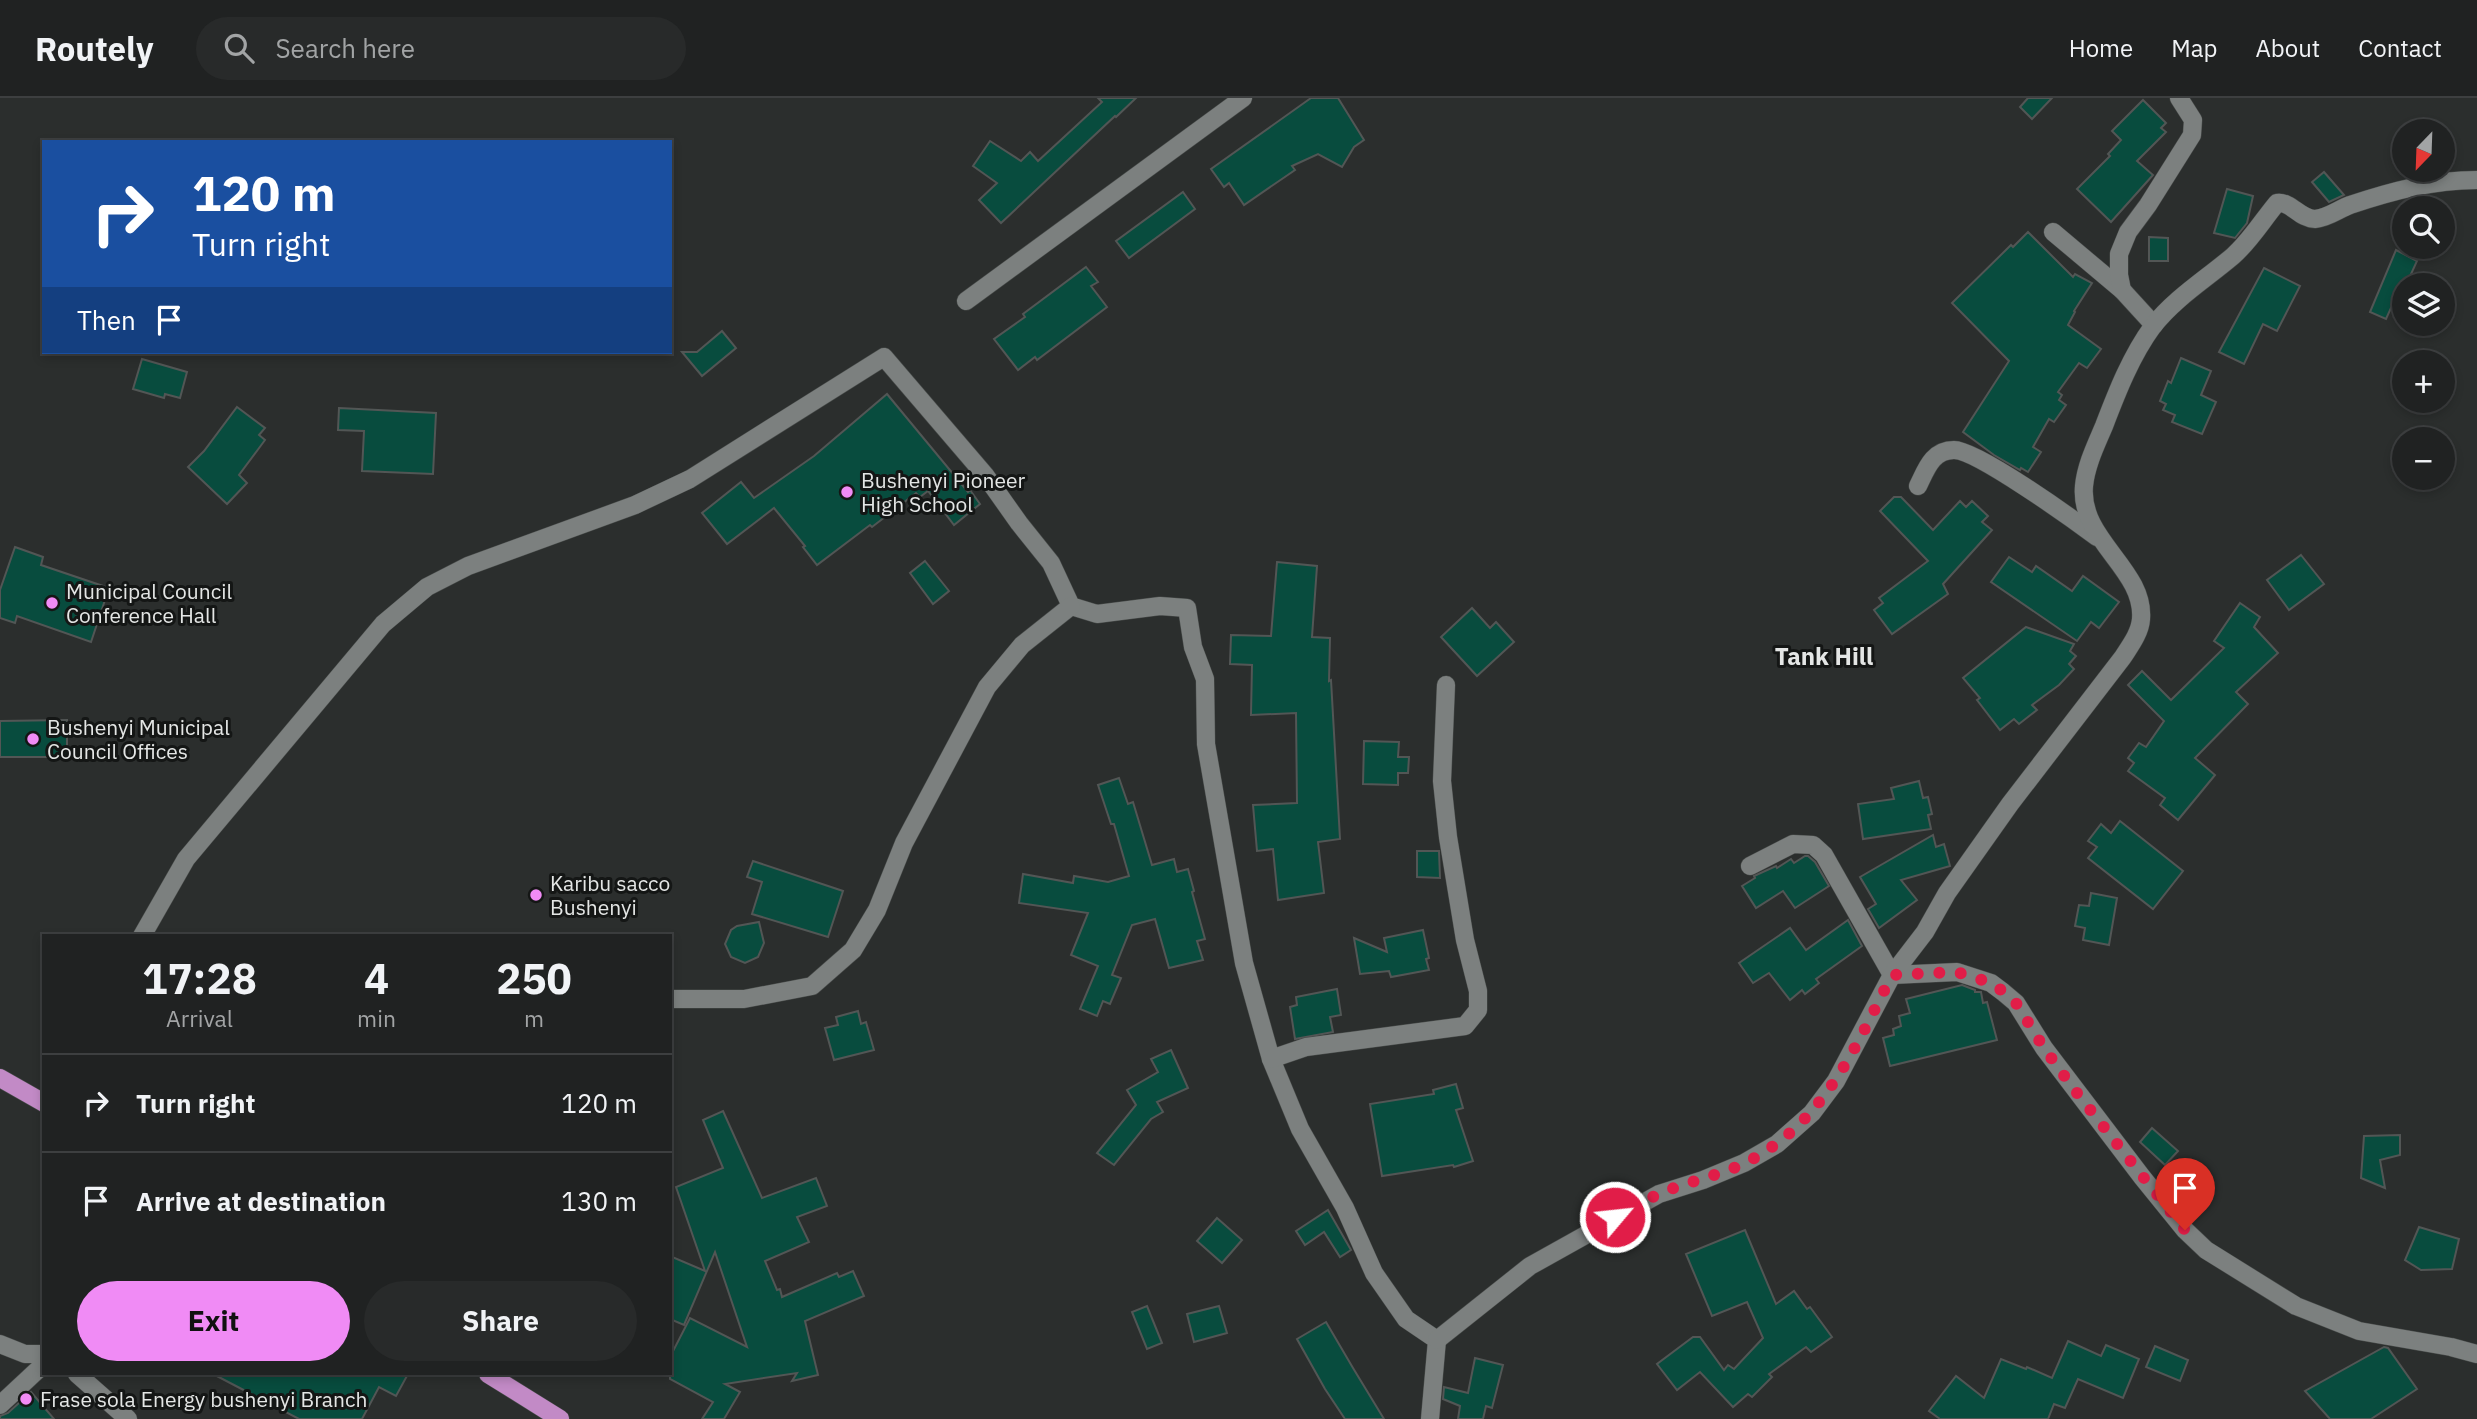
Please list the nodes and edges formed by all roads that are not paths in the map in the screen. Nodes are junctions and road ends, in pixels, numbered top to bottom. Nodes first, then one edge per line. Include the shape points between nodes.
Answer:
1 (1243, 98) edge
2 (2179, 98) edge
3 (2477, 180) edge
4 (2053, 232) dead end
5 (2122, 290) junction
6 (966, 301) dead end
7 (2154, 326) junction
8 (1918, 486) dead end
9 (2100, 539) junction
10 (1071, 606) junction
11 (1446, 685) dead end
12 (1750, 866) dead end
13 (143, 934) edge
14 (1892, 975) junction
15 (672, 999) edge
16 (1271, 1059) junction
17 (0, 1078) edge
18 (42, 1102) edge
19 (1437, 1340) junction
20 (0, 1344) edge
21 (42, 1354) edge
22 (2477, 1354) edge
23 (42, 1366) edge
24 (78, 1375) edge
25 (490, 1375) edge
26 (0, 1405) edge
27 (128, 1419) edge
28 (560, 1419) edge
29 (1430, 1419) edge

1 - 6 street
2 - 5 street via 2193,120 2192,135 2122,243 2118,265
3 - 7 street via 2404,189 2316,219 2279,202 2234,256 2194,286
4 - 5 street
5 - 7 street
7 - 9 street via 2114,401 2087,470 2085,506
8 - 9 street via 1930,460 1955,450 2034,493
9 - 14 street via 2123,568 2140,601 2137,634 1969,859 1925,932
10 - 13 street via 1051,563 985,475 884,358 690,479 635,505 468,566 427,587 383,624 186,859
10 - 15 street via 1022,645 987,687 853,950 812,986 744,999
10 - 16 street via 1097,614 1160,606 1187,608 1193,647 1205,679 1206,744 1237,927
11 - 16 street via 1442,781 1478,1010 1465,1026 1306,1047
12 - 14 street via 1793,844 1813,845 1824,855
14 - 19 street via 1836,1081 1812,1113 1777,1144 1744,1163 1659,1194 1601,1225 1530,1266
14 - 22 street via 1957,972 2004,992 2142,1178 2206,1250 2295,1306 2359,1331
16 - 19 street via 1300,1129 1345,1208 1374,1273 1406,1319
17 - 18 main road
19 - 29 street
20 - 21 street via 25,1354
23 - 26 street
24 - 27 street
25 - 28 main road

